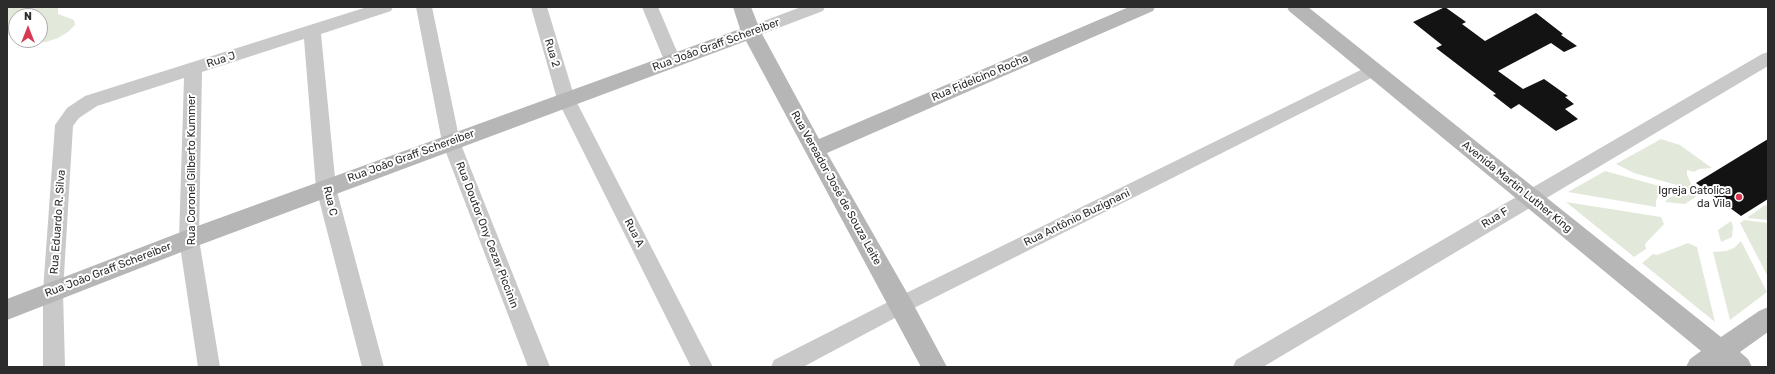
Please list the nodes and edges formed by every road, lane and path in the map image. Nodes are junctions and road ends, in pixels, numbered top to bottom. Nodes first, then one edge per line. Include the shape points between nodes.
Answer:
1 (385, 7) edge
2 (424, 7) edge
3 (539, 7) edge
4 (650, 7) edge
5 (742, 7) edge
6 (817, 7) edge
7 (1146, 7) edge
8 (1296, 7) edge
9 (312, 31) junction
10 (752, 32) junction
11 (1768, 58) edge
12 (672, 61) junction
13 (193, 69) junction
14 (1373, 70) junction
15 (566, 99) junction
16 (64, 125) joint
17 (451, 142) junction
18 (814, 150) junction
19 (326, 188) junction
20 (1530, 197) junction
21 (189, 239) junction
22 (53, 291) junction
23 (901, 305) junction
24 (7, 310) edge
25 (1768, 318) edge
26 (1720, 352) junction
27 (54, 367) edge
28 (209, 367) edge
29 (373, 367) edge
30 (539, 367) edge
31 (702, 367) edge
32 (782, 367) edge
33 (934, 367) edge
34 (1244, 367) edge
35 (1699, 367) edge
36 (1739, 367) edge

1 - 9 street, Rua J
2 - 17 street, Rua Doutor Ony Cezar Piccinin
3 - 15 street, Rua 2
4 - 12 street
5 - 10 street, Rua Vereador José de Souza Leite
6 - 10 street, Rua João Graff Schereiber
7 - 18 street, Rua Fidelcino Rocha
8 - 14 street, Avenida Martin Luther King
9 - 13 street, Rua J
9 - 19 street, Rua C
10 - 12 street, Rua João Graff Schereiber
10 - 18 street, Rua Vereador José de Souza Leite
11 - 20 street, Rua F
12 - 15 street, Rua João Graff Schereiber
13 - 16 street, Rua J via 91,101 73,113
13 - 21 street, Rua Coronel Gilberto Kummer
14 - 20 street, Avenida Martin Luther King
14 - 23 street, Rua Antônio Buzignani
15 - 17 street, Rua João Graff Schereiber
15 - 31 street, Rua A
16 - 22 street, Rua Eduardo R. Silva
17 - 19 street, Rua João Graff Schereiber
17 - 30 street, Rua Doutor Ony Cezar Piccinin
18 - 23 street, Rua Vereador José de Souza Leite
19 - 21 street, Rua João Graff Schereiber
19 - 29 street, Rua C
20 - 26 street, Avenida Martin Luther King
20 - 34 street, Rua F
21 - 22 street, Rua João Graff Schereiber
21 - 28 street, Rua Coronel Gilberto Kummer
22 - 24 street, Rua João Graff Schereiber
22 - 27 street, Rua Eduardo R. Silva
23 - 32 street, Rua Antônio Buzignani
23 - 33 street, Rua Vereador José de Souza Leite
25 - 26 street
26 - 35 street
26 - 36 street, Avenida Martin Luther King

